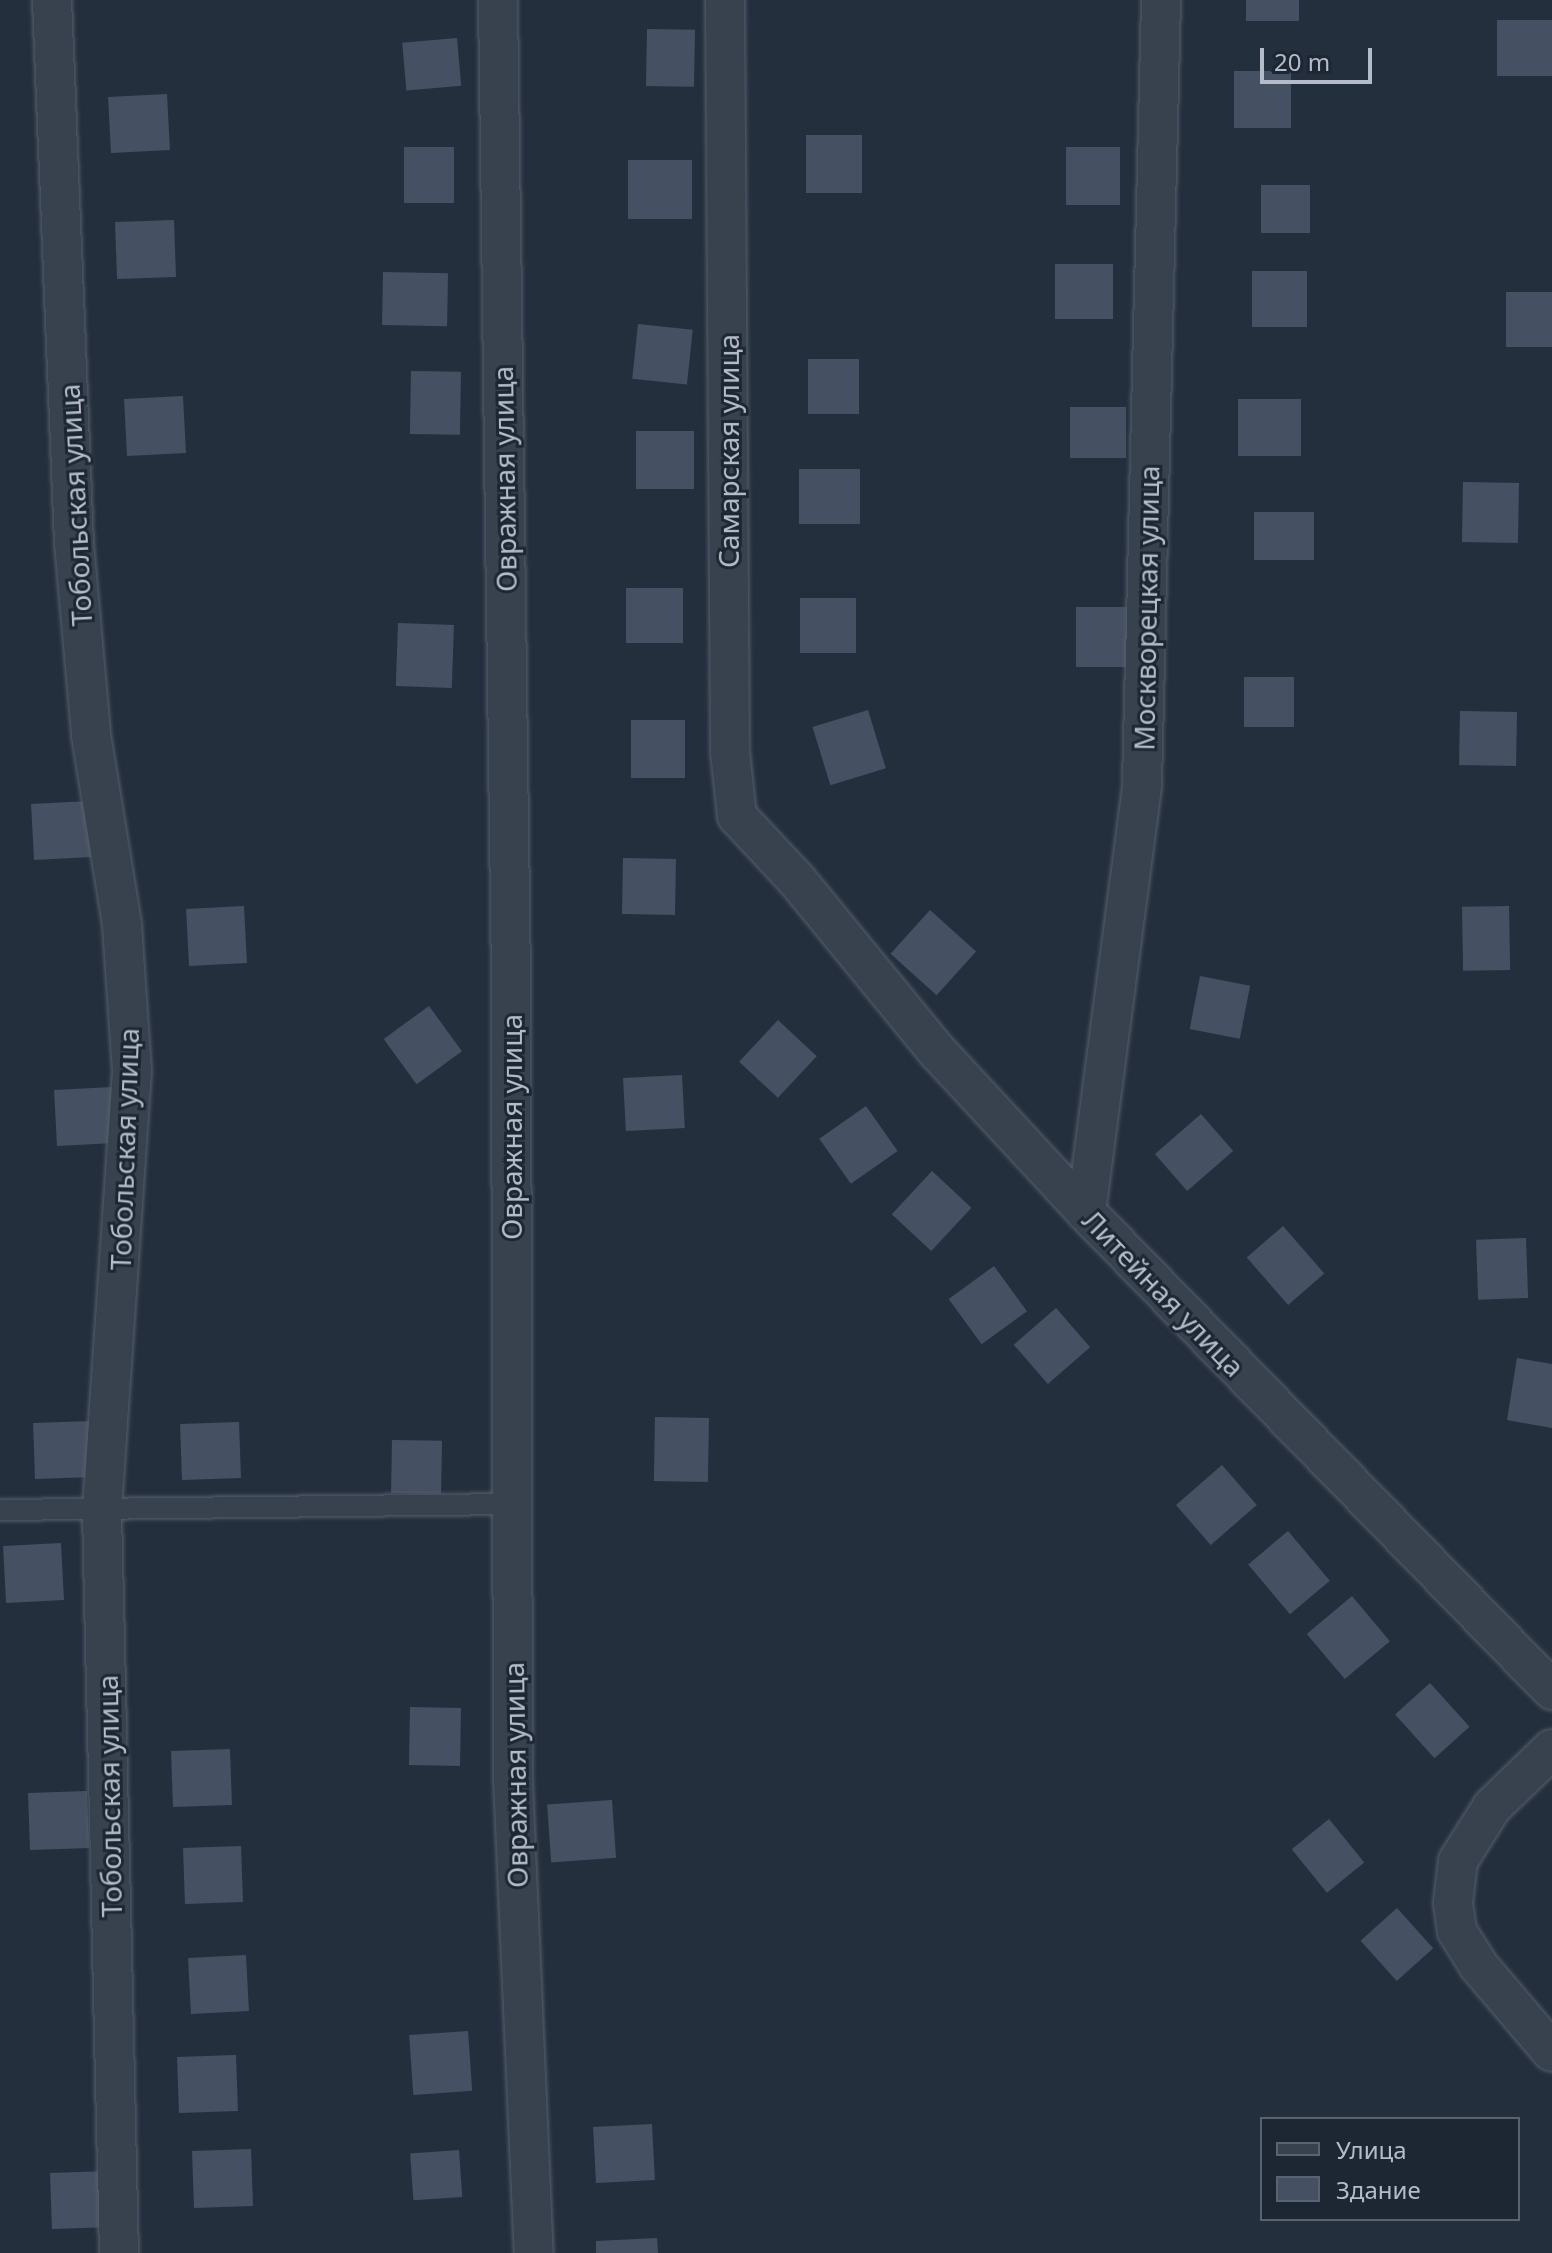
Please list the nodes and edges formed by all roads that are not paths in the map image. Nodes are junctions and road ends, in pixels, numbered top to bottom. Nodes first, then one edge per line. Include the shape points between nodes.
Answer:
1 (52, 0) edge
2 (498, 0) edge
3 (725, 0) edge
4 (1161, 0) edge
5 (796, 879) joint
6 (1086, 1212) junction
7 (511, 1504) junction
8 (0, 1510) edge
9 (102, 1512) junction
10 (1552, 1690) edge
11 (1552, 1749) edge
12 (1552, 2052) edge
13 (119, 2253) edge
14 (534, 2253) edge

1 - 9 street, Тобольская улица via 74,543 91,735 122,925 132,1070
2 - 7 street, Овражная улица via 511,978
3 - 5 street, Самарская улица via 730,752 737,816
4 - 6 street, Москворецкая улица via 1142,784
5 - 6 street, Литейная улица via 936,1050
6 - 10 street, Литейная улица
7 - 9 lane
7 - 14 street, Овражная улица via 513,1779
8 - 9 lane
9 - 13 street, Тобольская улица
11 - 12 street via 1492,1807 1458,1861 1453,1903 1457,1931 1478,1965

